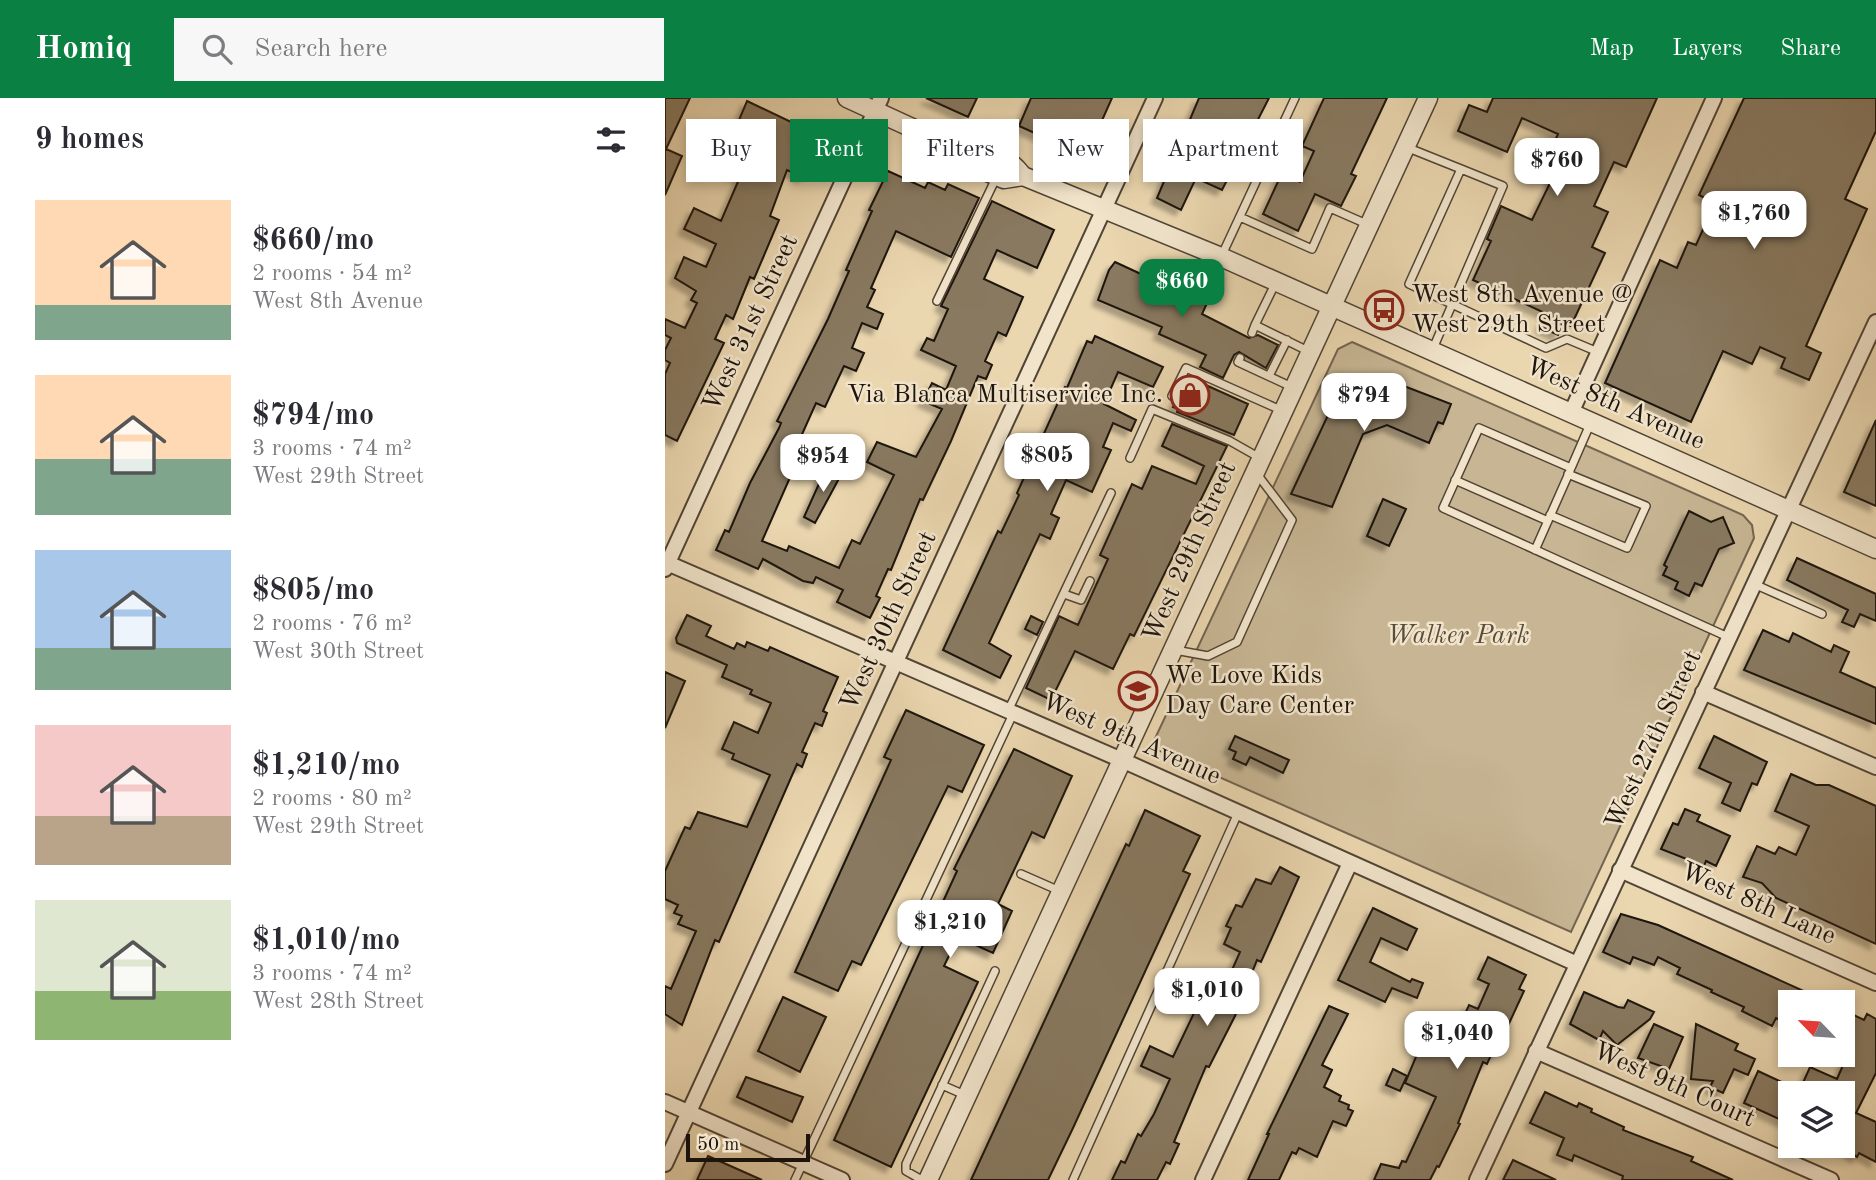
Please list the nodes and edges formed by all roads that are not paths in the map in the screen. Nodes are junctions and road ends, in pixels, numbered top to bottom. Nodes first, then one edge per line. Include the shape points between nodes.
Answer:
1 (847, 98) edge
2 (1155, 98) edge
3 (1295, 98) edge
4 (1428, 98) edge
5 (1714, 98) edge
6 (878, 104) edge
7 (904, 119) edge
8 (1405, 147) junction
9 (1461, 169) junction
10 (1019, 171) edge
11 (1023, 176) junction
12 (1019, 177) edge
13 (994, 182) edge
14 (1103, 208) junction
15 (1240, 217) junction
16 (1369, 225) junction
17 (1221, 257) junction
18 (1276, 282) junction
19 (937, 301) dead end
20 (1452, 305) junction
21 (1331, 307) junction
22 (1876, 322) edge
23 (1287, 340) junction
24 (1431, 351) junction
25 (1311, 352) junction
26 (1598, 352) junction
27 (1240, 358) dead end
28 (1269, 376) junction
29 (1294, 388) junction
30 (1172, 396) dead end
31 (1284, 411) junction
32 (1571, 413) junction
33 (1591, 422) junction
34 (1131, 458) dead end
35 (1258, 465) junction
36 (1570, 471) junction
37 (1455, 480) junction
38 (1111, 493) dead end
39 (1788, 509) junction
40 (1549, 518) junction
41 (1876, 549) edge
42 (1535, 550) junction
43 (666, 565) edge
44 (1090, 581) dead end
45 (1753, 584) junction
46 (1064, 594) junction
47 (1822, 614) dead end
48 (1728, 637) junction
49 (1175, 650) junction
50 (896, 665) junction
51 (1703, 692) junction
52 (1011, 713) junction
53 (1124, 761) junction
54 (1876, 767) edge
55 (1238, 813) junction
56 (1350, 863) junction
57 (1620, 870) junction
58 (1021, 874) dead end
59 (1063, 892) junction
60 (1577, 964) junction
61 (995, 971) dead end
62 (1876, 983) edge
63 (1536, 1051) junction
64 (942, 1085) junction
65 (967, 1096) junction
66 (665, 1102) edge
67 (689, 1113) junction
68 (804, 1163) junction
69 (665, 1164) edge
70 (795, 1180) edge
71 (842, 1180) edge
72 (922, 1180) edge
73 (928, 1180) edge
74 (1073, 1180) edge
75 (1203, 1180) edge
76 (1477, 1180) edge
77 (1831, 1180) edge

1 - 6 street, West 8th Avenue
2 - 14 street, West 30th Street
3 - 15 lane
4 - 8 street, West 29th Street
5 - 26 street
6 - 7 street, West 8th Avenue
6 - 43 street, West 31st Street
8 - 9 lane
8 - 16 street, West 29th Street
9 - 20 lane via 1409,284
9 - 20 lane via 1503,186
10 - 11 street, West 8th Avenue
11 - 12 street, West 8th Avenue
11 - 14 street, West 8th Avenue
13 - 19 lane
14 - 17 street, West 8th Avenue
14 - 50 street, West 30th Street
15 - 16 lane via 1312,249 1330,208
15 - 17 lane
16 - 21 street, West 29th Street
17 - 18 street, West 8th Avenue
18 - 21 street, West 8th Avenue
18 - 23 lane via 1254,329
20 - 24 lane
20 - 26 lane via 1545,348 1567,338
21 - 24 street, West 8th Avenue
21 - 25 street, West 29th Street
22 - 39 street, West 27th Street
23 - 25 lane
23 - 28 lane
24 - 32 street, West 8th Avenue
25 - 29 street, West 29th Street
26 - 32 street
27 - 28 lane via 1238,362
28 - 29 lane
29 - 31 street, West 29th Street
30 - 31 lane via 1186,368
31 - 35 street, West 29th Street
32 - 33 street, West 8th Avenue
33 - 36 lane
33 - 39 street, West 8th Avenue
34 - 35 lane via 1152,409 1230,441
35 - 49 street, West 29th Street
35 - 49 lane via 1292,520 1237,642 1208,656
36 - 37 lane via 1479,428
36 - 40 lane
36 - 40 lane via 1646,506 1627,548
37 - 40 lane
37 - 42 lane via 1443,508
38 - 46 lane
39 - 41 street, West 8th Avenue
39 - 45 street, West 27th Street
40 - 42 lane
42 - 48 lane
43 - 50 street, West 9th Avenue
44 - 46 lane via 1081,600
45 - 47 lane
45 - 48 street, West 27th Street
46 - 52 lane
48 - 51 street, West 27th Street
49 - 53 street, West 29th Street
50 - 52 street, West 9th Avenue
50 - 67 street, West 30th Street
51 - 54 street
51 - 57 street, West 27th Street
52 - 53 street, West 9th Avenue
52 - 68 lane
53 - 55 street, West 9th Avenue
53 - 59 street, West 29th Street
55 - 56 street, West 9th Avenue
55 - 74 lane
56 - 60 street, West 9th Avenue
56 - 75 street
57 - 60 street, West 27th Street
57 - 62 street, West 8th Lane
58 - 59 lane
59 - 65 street, West 29th Street
60 - 63 street, West 27th Street
61 - 64 lane
63 - 76 street, West 27th Street
63 - 77 street, West 9th Court
64 - 65 lane
64 - 72 lane via 906,1164 906,1171
65 - 73 street, West 29th Street
66 - 67 street
67 - 68 street
67 - 69 street, West 30th Street
68 - 70 lane
68 - 71 street

